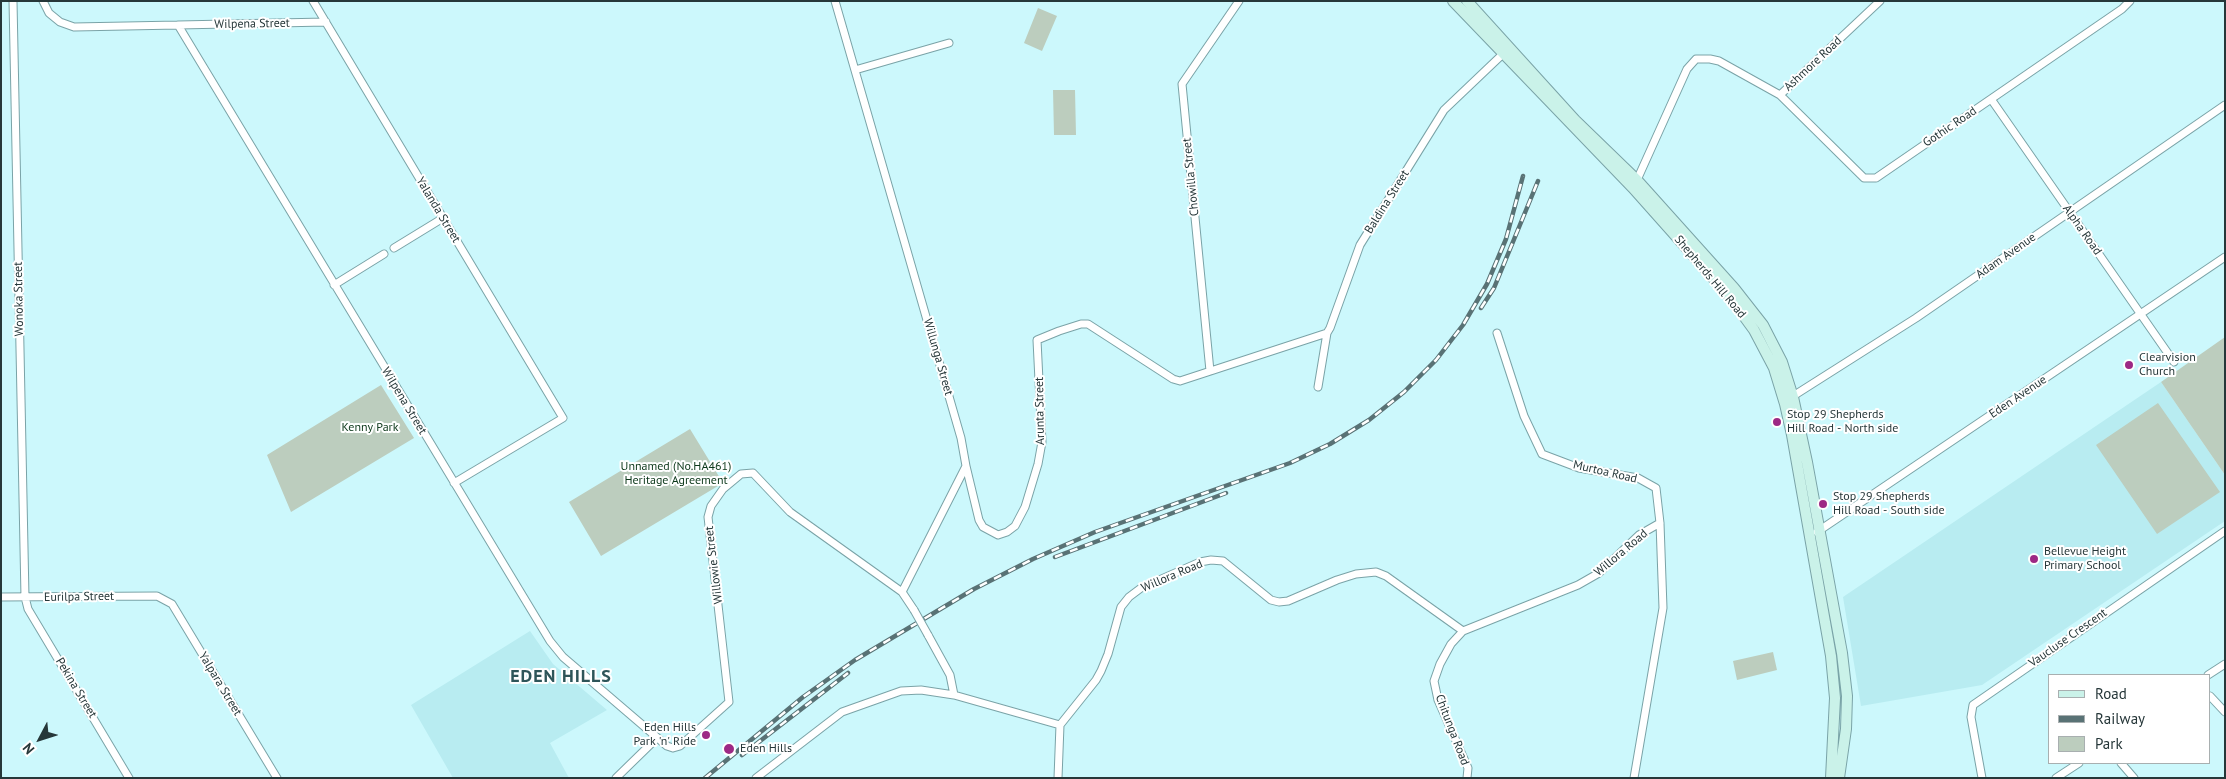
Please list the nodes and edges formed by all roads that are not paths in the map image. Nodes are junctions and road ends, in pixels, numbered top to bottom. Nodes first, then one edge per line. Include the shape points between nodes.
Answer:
1 (13, 1) edge
2 (43, 1) edge
3 (313, 1) edge
4 (835, 1) edge
5 (1239, 1) edge
6 (1452, 1) edge
7 (1467, 1) edge
8 (1880, 1) edge
9 (2130, 1) edge
10 (326, 22) junction
11 (178, 25) junction
12 (949, 43) dead end
13 (1506, 50) junction
14 (855, 70) junction
15 (1780, 94) junction
16 (1991, 99) junction
17 (2225, 105) edge
18 (1637, 180) junction
19 (2070, 212) junction
20 (443, 218) junction
21 (394, 248) dead end
22 (384, 254) dead end
23 (2225, 257) edge
24 (334, 286) junction
25 (2140, 314) junction
26 (1496, 332) dead end
27 (1327, 333) junction
28 (2174, 362) dead end
29 (1210, 371) junction
30 (1318, 387) dead end
31 (1788, 398) junction
32 (966, 466) junction
33 (454, 483) junction
34 (1660, 523) junction
35 (2225, 531) edge
36 (1814, 532) junction
37 (902, 592) junction
38 (157, 596) joint
39 (1, 597) edge
40 (25, 597) junction
41 (1463, 631) junction
42 (2225, 664) edge
43 (2210, 674) edge
44 (954, 696) junction
45 (2211, 697) edge
46 (2225, 712) edge
47 (1060, 725) junction
48 (657, 738) junction
49 (667, 746) joint
50 (2077, 764) edge
51 (2122, 764) edge
52 (129, 778) edge
53 (277, 778) edge
54 (616, 778) edge
55 (756, 778) edge
56 (1058, 778) edge
57 (1467, 778) edge
58 (1634, 778) edge
59 (1831, 778) edge
60 (1839, 778) edge
61 (1982, 778) edge
62 (2056, 778) edge
63 (2134, 778) edge

1 - 40 street, Wonoka Street
2 - 11 street, Wilpena Street via 60,22 74,27
3 - 10 street, Yalanda Street
4 - 14 street, Willunga Street
5 - 29 street, Chowilla Street via 1182,84
6 - 13 main road, Shepherds Hill Road
7 - 13 main road, Shepherds Hill Road
8 - 15 street, Ashmore Road
9 - 16 street, Gothic Road
10 - 11 street, Wilpena Street
10 - 20 street, Yalanda Street
11 - 24 street, Wilpena Street
12 - 14 street
13 - 18 main road, Shepherds Hill Road
13 - 27 street, Baldina Street via 1444,110 1360,245
13 - 31 main road, Shepherds Hill Road via 1730,297 1754,330
14 - 32 street, Willunga Street via 961,438
15 - 16 street, Gothic Road via 1864,178 1876,178
15 - 18 street, Ashmore Road via 1718,61 1696,59 1687,69
16 - 19 street, Alpha Road
17 - 19 street, Adam Avenue
18 - 31 main road, Shepherds Hill Road via 1762,324 1782,362
19 - 25 street, Alpha Road
19 - 31 street, Adam Avenue via 1916,318
20 - 21 street
20 - 33 street, Yalanda Street via 563,418
22 - 24 street
23 - 25 street, Eden Avenue
24 - 33 street, Wilpena Street
25 - 28 street, Alpha Road
25 - 36 street, Eden Avenue
26 - 34 street, Murtoa Road via 1524,416 1542,454 1579,468 1638,478 1656,488
27 - 29 street
27 - 30 street, Baldina Street
29 - 32 street, Arunta Street via 1180,381 1088,324 1059,331 1037,340 1042,442 1025,507 1015,526 1007,532 998,535 983,528
31 - 36 main road, Shepherds Hill Road via 1808,462
32 - 37 street
33 - 48 street, Wilpena Street via 558,652
34 - 41 street, Willora Road via 1639,535 1599,574
34 - 58 street, Murtoa Road via 1662,608
35 - 61 street, Vaucluse Crescent via 1974,705 1971,717
36 - 59 main road, Shepherds Hill Road via 1835,698
36 - 60 main road, Shepherds Hill Road via 1842,653 1848,696
37 - 44 street, bridge via 950,675
37 - 49 street, Willowie Street via 790,512 753,473 741,474 723,488 708,517 729,702 680,746
38 - 40 street, Eurilpa Street
38 - 53 street, Yalpara Street via 172,604
39 - 40 street, Eurilpa Street
40 - 52 street, Pekina Street via 28,609
41 - 47 street, Willora Road via 1376,572 1336,580 1279,602 1271,600 1223,561 1200,562 1140,588 1128,597 1121,607 1101,671
41 - 57 street, Chitunga Road via 1451,644 1434,680 1438,700 1468,768
42 - 43 street
44 - 47 street
44 - 55 street via 910,690 842,712
45 - 46 street
47 - 56 street
48 - 49 street, Wilpena Street
48 - 54 street
50 - 62 street
51 - 63 street

